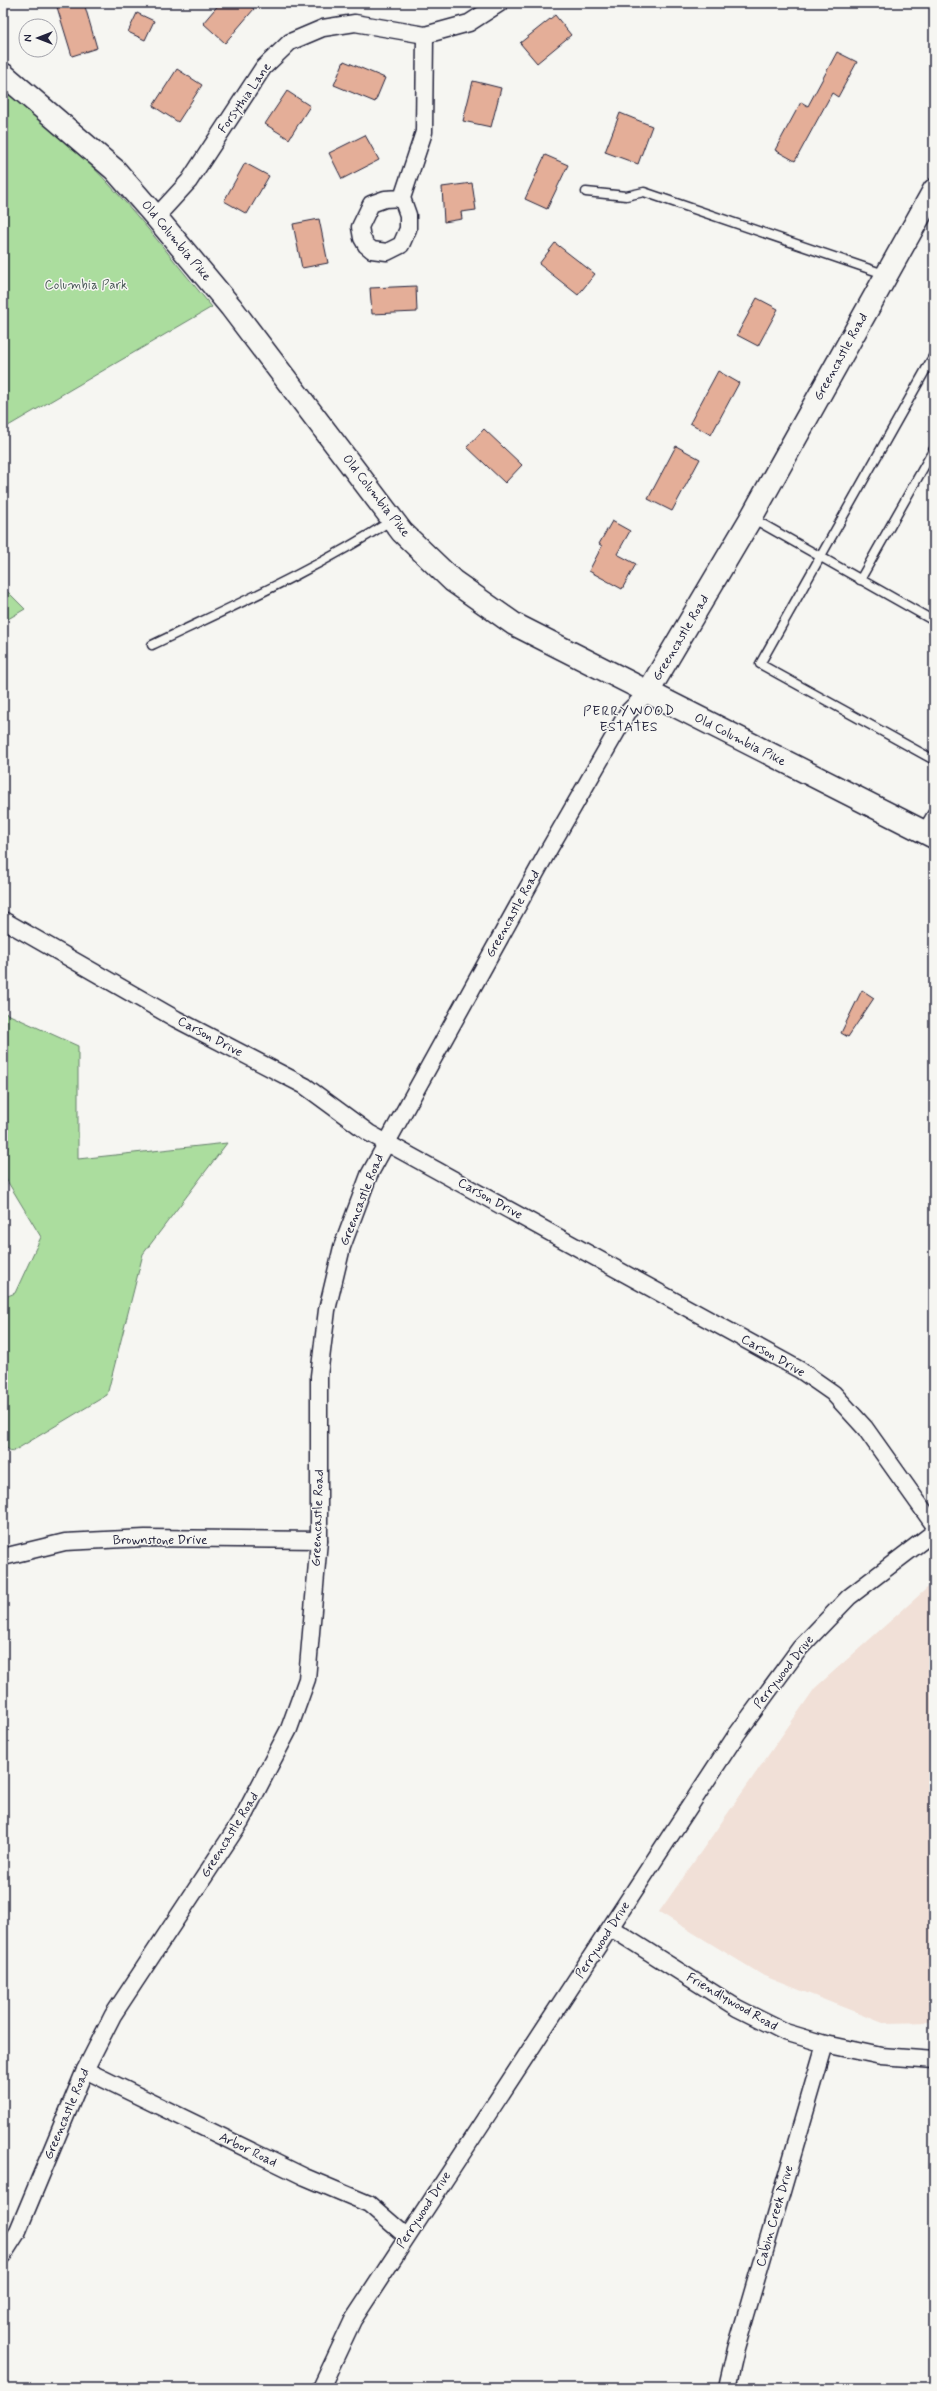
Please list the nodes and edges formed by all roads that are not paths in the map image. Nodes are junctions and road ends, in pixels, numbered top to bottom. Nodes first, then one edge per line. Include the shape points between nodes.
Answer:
1 (500, 3) edge
2 (425, 35) junction
3 (3, 74) edge
4 (934, 190) edge
5 (586, 192) dead end
6 (402, 198) dead end
7 (156, 217) junction
8 (888, 275) junction
9 (934, 355) edge
10 (934, 449) edge
11 (751, 518) junction
12 (393, 519) junction
13 (821, 558) junction
14 (860, 580) junction
15 (934, 621) edge
16 (152, 645) dead end
17 (648, 692) junction
18 (934, 760) edge
19 (934, 810) edge
20 (928, 834) edge
21 (3, 920) edge
22 (386, 1142) junction
23 (934, 1525) edge
24 (934, 1532) edge
25 (319, 1540) junction
26 (3, 1557) edge
27 (611, 1928) junction
28 (825, 2044) junction
29 (934, 2060) edge
30 (85, 2070) junction
31 (406, 2236) junction
32 (3, 2255) edge
33 (321, 2388) edge
34 (727, 2388) edge

1 - 2 street, Forsythia Lane via 469,23
2 - 6 street via 424,132
2 - 7 street, Forsythia Lane via 355,23 323,28 290,42 264,68 189,180
3 - 7 main road, Old Columbia Pike via 115,170
4 - 8 main road, Greencastle Road
5 - 8 lane via 626,196 644,192
7 - 12 main road, Old Columbia Pike via 231,307
8 - 11 main road, Greencastle Road
9 - 13 lane
10 - 14 lane
11 - 13 lane
11 - 17 main road, Greencastle Road
12 - 16 lane via 371,534 267,589
12 - 17 main road, Old Columbia Pike via 402,532 452,581 514,624
13 - 14 lane
13 - 18 lane via 760,664
14 - 15 lane
17 - 20 main road, Old Columbia Pike
17 - 22 street, Greencastle Road via 628,712
19 - 20 lane
21 - 22 street, Carson Drive via 176,1019 305,1086 369,1133
22 - 23 street, Carson Drive via 794,1366 826,1388 865,1428
22 - 25 street, Greencastle Road via 369,1175 342,1247 327,1310 319,1376
24 - 27 street, Perrywood Drive via 849,1597 800,1648 737,1734
25 - 26 street, Brownstone Drive via 145,1538 65,1542
25 - 30 street, Greencastle Road via 307,1679 289,1729 241,1821 112,2015
27 - 28 street, Friendlywood Road via 737,2008 785,2032
27 - 31 street, Perrywood Drive
28 - 29 street, Friendlywood Road via 880,2056
28 - 34 street, Cabin Creek Drive via 736,2349
30 - 31 street, Arbor Road via 305,2177 369,2204
30 - 32 street, Greencastle Road via 17,2233
31 - 33 street, Perrywood Drive via 353,2320

